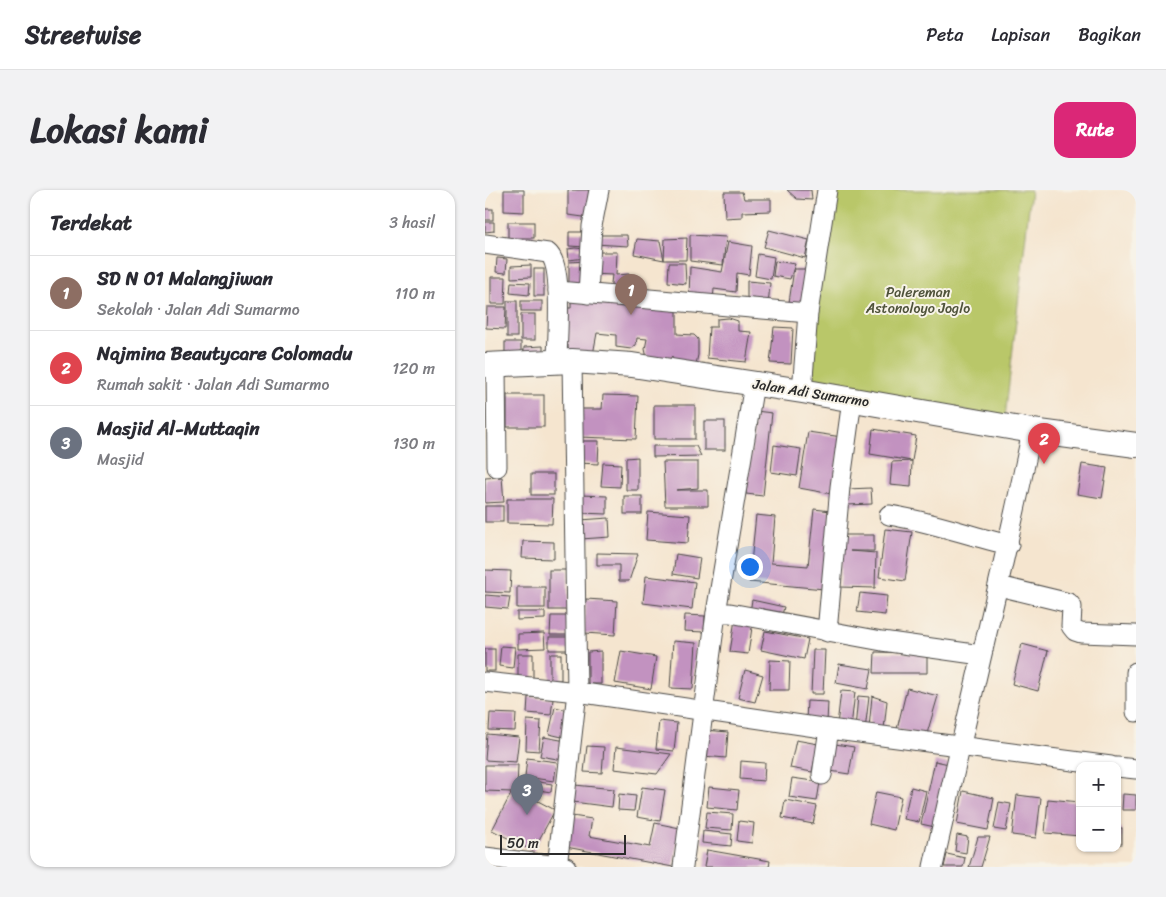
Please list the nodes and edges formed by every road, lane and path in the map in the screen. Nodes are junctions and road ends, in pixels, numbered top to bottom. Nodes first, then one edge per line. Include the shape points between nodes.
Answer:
1 (599, 190) edge
2 (827, 190) edge
3 (485, 244) edge
4 (558, 291) junction
5 (588, 294) junction
6 (808, 313) junction
7 (565, 361) junction
8 (491, 365) edge
9 (754, 384) junction
10 (802, 391) junction
11 (852, 400) junction
12 (1032, 431) junction
13 (1136, 445) edge
14 (497, 467) dead end
15 (889, 515) dead end
16 (1009, 545) junction
17 (999, 586) junction
18 (716, 613) junction
19 (827, 632) junction
20 (1136, 635) edge
21 (981, 655) junction
22 (1136, 672) edge
23 (485, 682) edge
24 (577, 692) junction
25 (703, 710) junction
26 (1136, 712) edge
27 (829, 729) junction
28 (960, 747) junction
29 (1078, 762) edge
30 (1121, 767) edge
31 (1136, 769) edge
32 (821, 775) dead end
33 (485, 858) edge
34 (560, 867) edge
35 (683, 867) edge
36 (933, 867) edge

1 - 5 street via 592,226
2 - 6 street
3 - 4 street via 548,252 555,264
4 - 5 street
4 - 7 street
5 - 6 street
6 - 10 street
7 - 8 main road, Jalan Adi Sumarmo
7 - 9 main road, Jalan Adi Sumarmo via 632,366
7 - 24 street
8 - 14 street
9 - 10 main road, Jalan Adi Sumarmo
9 - 18 street
10 - 11 main road, Jalan Adi Sumarmo
11 - 12 main road, Jalan Adi Sumarmo
11 - 19 street via 840,487
12 - 13 main road, Jalan Adi Sumarmo
12 - 16 street
15 - 16 street
16 - 17 street
17 - 20 street via 1069,603 1072,607 1071,626 1075,631
17 - 21 street
18 - 19 street
18 - 25 street
19 - 21 street
21 - 28 street
22 - 26 street
23 - 24 street
24 - 25 street
24 - 34 street
25 - 27 street
25 - 35 street
27 - 28 street
27 - 32 street
28 - 29 street
28 - 36 street
30 - 31 street
33 - 34 street

